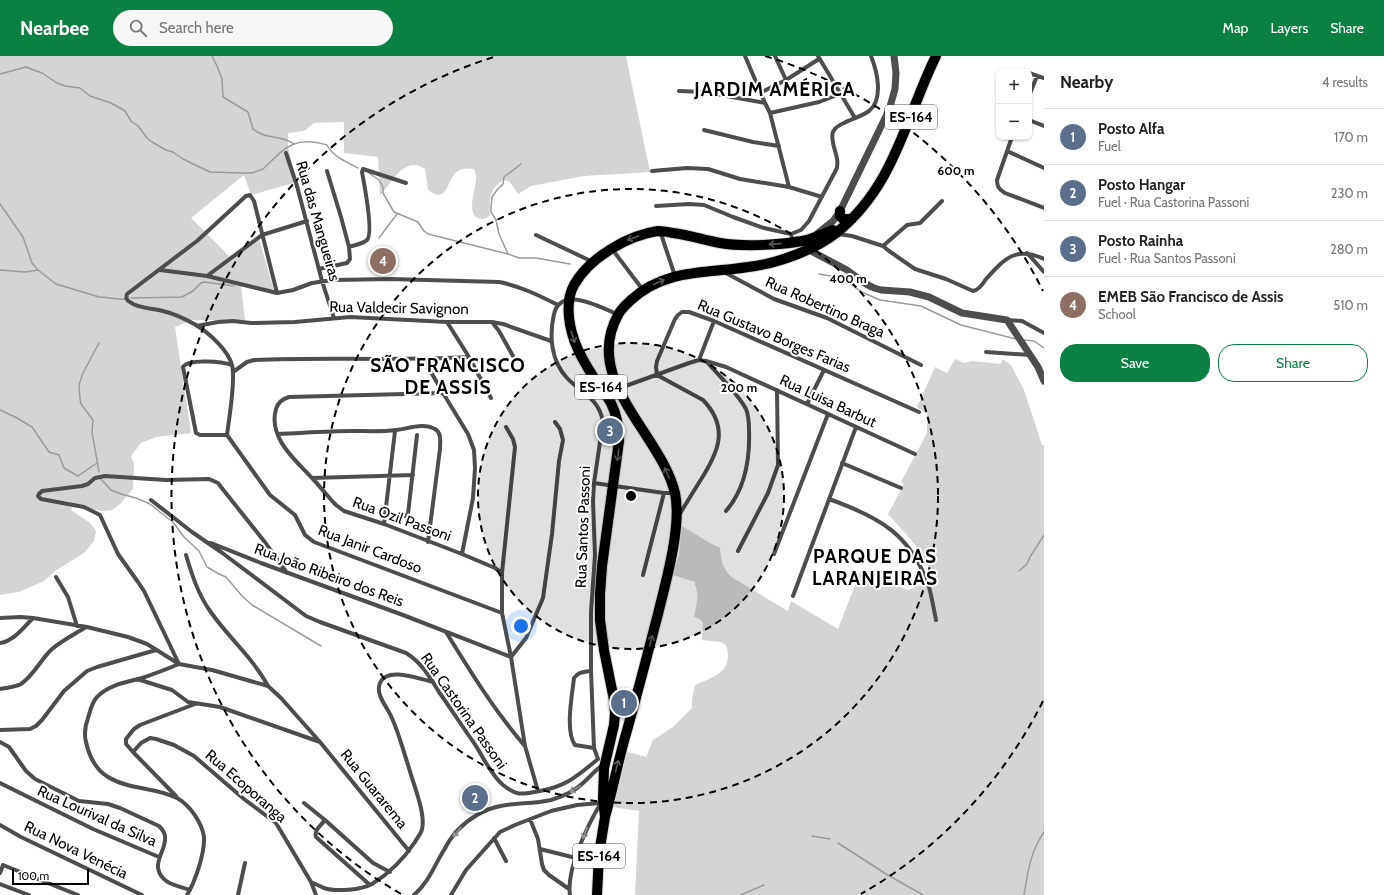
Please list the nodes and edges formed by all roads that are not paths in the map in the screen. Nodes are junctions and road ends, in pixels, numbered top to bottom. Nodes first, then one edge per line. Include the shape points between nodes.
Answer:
1 (745, 56) edge
2 (775, 56) edge
3 (871, 56) edge
4 (894, 56) edge
5 (936, 56) edge
6 (818, 58) edge
7 (1032, 74) edge
8 (1037, 76) junction
9 (1044, 78) edge
10 (786, 80) junction
11 (1032, 88) edge
12 (680, 92) dead end
13 (760, 93) junction
14 (840, 94) junction
15 (764, 103) junction
16 (770, 113) junction
17 (855, 118) junction
18 (1032, 121) edge
19 (1044, 126) edge
20 (704, 130) dead end
21 (1011, 140) edge
22 (779, 146) junction
23 (1007, 151) junction
24 (286, 153) dead end
25 (1044, 168) edge
26 (327, 171) dead end
27 (652, 171) dead end
28 (406, 183) dead end
29 (789, 187) junction
30 (822, 197) junction
31 (942, 201) dead end
32 (656, 206) dead end
33 (1044, 208) edge
34 (840, 211) junction
35 (852, 219) junction
36 (307, 221) junction
37 (833, 221) junction
38 (660, 231) junction
39 (831, 233) junction
40 (536, 234) dead end
41 (262, 236) junction
42 (792, 238) junction
43 (808, 239) junction
44 (883, 246) junction
45 (349, 247) junction
46 (612, 249) junction
47 (809, 250) junction
48 (1026, 253) junction
49 (795, 254) junction
50 (1044, 259) edge
51 (593, 262) junction
52 (319, 269) junction
53 (160, 270) junction
54 (720, 270) junction
55 (1044, 272) edge
56 (208, 276) junction
57 (675, 276) junction
58 (322, 281) junction
59 (643, 290) junction
60 (277, 293) junction
61 (570, 299) junction
62 (558, 305) junction
63 (618, 315) junction
64 (334, 318) junction
65 (1007, 320) junction
66 (714, 321) junction
67 (448, 322) junction
68 (492, 322) junction
69 (197, 326) junction
70 (1044, 333) edge
71 (551, 341) junction
72 (986, 352) dead end
73 (1030, 355) junction
74 (513, 356) dead end
75 (469, 357) junction
76 (424, 360) junction
77 (699, 360) junction
78 (706, 361) junction
79 (232, 365) junction
80 (921, 365) dead end
81 (824, 370) junction
82 (233, 372) junction
83 (657, 375) junction
84 (1044, 381) edge
85 (618, 389) junction
86 (777, 390) junction
87 (443, 393) junction
88 (491, 398) dead end
89 (807, 404) junction
90 (919, 412) dead end
91 (828, 414) junction
92 (555, 422) dead end
93 (506, 427) dead end
94 (856, 427) junction
95 (395, 430) junction
96 (278, 434) junction
97 (417, 435) dead end
98 (227, 436) junction
99 (915, 454) dead end
100 (842, 463) junction
101 (390, 475) junction
102 (413, 475) junction
103 (312, 478) junction
104 (594, 483) junction
105 (614, 485) junction
106 (901, 488) dead end
107 (670, 493) junction
108 (829, 499) junction
109 (151, 500) dead end
110 (726, 511) dead end
111 (385, 517) junction
112 (676, 520) junction
113 (384, 524) junction
114 (205, 541) junction
115 (428, 542) junction
116 (738, 551) dead end
117 (462, 554) junction
118 (774, 554) dead end
119 (186, 555) dead end
120 (287, 573) junction
121 (502, 573) junction
122 (643, 575) dead end
123 (56, 577) dead end
124 (794, 596) dead end
125 (502, 612) junction
126 (0, 618) edge
127 (33, 618) junction
128 (936, 620) dead end
129 (77, 626) junction
130 (87, 627) junction
131 (445, 632) junction
132 (0, 643) edge
133 (156, 650) junction
134 (511, 657) junction
135 (179, 664) junction
136 (591, 671) junction
137 (136, 679) junction
138 (432, 682) junction
139 (268, 686) junction
140 (0, 689) edge
141 (195, 704) junction
142 (0, 730) edge
143 (0, 742) edge
144 (320, 742) junction
145 (525, 746) junction
146 (594, 748) junction
147 (133, 752) junction
148 (603, 760) junction
149 (604, 777) junction
150 (614, 782) junction
151 (0, 783) edge
152 (538, 791) junction
153 (177, 798) junction
154 (602, 801) junction
155 (304, 803) dead end
156 (605, 817) junction
157 (530, 819) junction
158 (325, 820) junction
159 (0, 825) edge
160 (494, 838) junction
161 (540, 849) junction
162 (409, 851) junction
163 (159, 856) junction
164 (576, 858) junction
165 (506, 861) dead end
166 (1, 863) edge
167 (245, 863) dead end
168 (390, 872) junction
169 (0, 873) edge
170 (311, 882) junction
171 (0, 884) edge
172 (370, 884) junction
173 (569, 889) junction
174 (190, 890) junction
175 (29, 895) edge
176 (78, 895) edge
177 (142, 895) edge
178 (187, 895) edge
179 (238, 895) edge
180 (316, 895) edge
181 (414, 895) edge
182 (450, 895) edge
183 (570, 895) edge
184 (597, 895) edge

1 - 13 street
2 - 10 street
3 - 17 street via 878,87 877,99 868,112
4 - 34 street via 896,84 889,110
5 - 35 highway, ES-164 via 885,176
6 - 10 street
6 - 14 street
7 - 8 street
8 - 9 street
8 - 11 street
10 - 13 street
12 - 15 street via 704,92
13 - 15 street
14 - 16 street via 819,102
14 - 17 street
15 - 16 street
16 - 22 street
17 - 30 street via 833,130 837,168
18 - 19 street
20 - 22 street
21 - 23 street
22 - 29 street
23 - 25 street
23 - 33 street via 997,186 1005,193
24 - 36 street, Rua das Mangueiras
26 - 45 street
27 - 29 street via 708,169 740,179
28 - 45 street via 364,169 362,172 370,233 366,241
29 - 30 street
30 - 42 street via 809,220
31 - 44 street via 920,223 907,225
32 - 42 street via 704,206
34 - 35 highway via 843,220
34 - 37 street
35 - 39 highway, ES-164
36 - 41 street
36 - 52 street, Rua das Mangueiras
37 - 39 street
37 - 43 street
42 -> 38 highway, ES-164 via 736,245
38 -> 46 highway, ES-164
38 - 57 street
39 - 43 highway, ES-164
39 - 44 street via 852,236
39 - 47 highway, ES-164
39 - 49 highway
40 - 51 street
41 - 53 street via 252,198 250,195 246,196 203,236
41 - 56 street
41 - 60 street
42 - 43 highway, ES-164
44 - 48 street via 915,269 946,279 973,292 1007,259
45 - 52 street via 348,263
46 - 51 highway, ES-164
46 - 59 street
47 - 49 highway, ES-164
47 - 65 street via 874,288 910,292 929,297 962,313
48 - 50 street
48 - 55 street
49 - 54 highway, ES-164 via 775,262
51 - 61 highway, ES-164 via 573,286
52 - 58 street, Rua das Mangueiras
53 - 56 street
53 - 69 street via 127,294 126,298 134,304 172,313
54 - 57 highway, ES-164
54 - 80 street, Rua Robertino Braga via 774,299 827,318
56 - 60 street
59 -> 57 highway, ES-164
58 - 60 street
58 - 62 street via 352,279 499,282 514,284
58 - 64 street, Rua das Mangueiras
59 - 63 highway, ES-164
61 - 62 street
61 - 63 street
61 -> 105 highway, ES-164 via 571,334 594,378 611,403 618,425 619,441
62 - 71 street, Rua Santos Passoni via 552,323
63 - 85 highway, ES-164 via 608,345 611,370
64 - 67 street, Rua Valdecir Savignon
64 - 69 street, Rua Valdecir Savignon via 295,322 218,322
65 - 70 street via 1022,321
65 - 73 street
66 - 77 street
66 - 81 street, Rua Gustavo Borges Farias
66 - 83 street, Rua Gustavo Borges Farias via 689,312 678,315 657,361
67 - 68 street, Rua Valdecir Savignon
67 - 75 street
68 - 71 street, Rua Valdecir Savignon
68 - 74 street
69 - 79 street via 220,346
71 - 104 street, Rua Santos Passoni via 562,373 593,400 601,412
72 - 73 street
73 - 84 street
75 - 76 street
75 - 88 street
76 - 82 street via 254,360
76 - 87 street
77 - 78 street, Rua Luisa Barbut
77 - 83 street, Rua Luisa Barbut
78 - 86 street, Rua Luisa Barbut via 726,367
78 - 110 street via 742,402 749,418 748,463 736,498
79 - 82 street
79 - 98 street via 216,362 188,363 183,367 196,433
81 - 89 street
81 - 90 street, Rua Gustavo Borges Farias
82 - 98 street
83 - 85 street, Rua Luisa Barbut
83 - 112 street via 703,400 718,424 716,453
107 -> 85 highway, ES-164 via 666,470
86 - 89 street, Rua Luisa Barbut
86 - 116 street via 778,465 768,493
87 - 96 street, Rua Ozil Passoni via 283,398 274,416
87 - 117 street via 468,434 474,450 473,498
89 - 91 street, Rua Luisa Barbut
91 - 94 street, Rua Luisa Barbut
91 - 118 street
92 - 134 street via 563,440 544,598 526,638
93 - 121 street via 515,447
94 - 99 street, Rua Luisa Barbut
94 - 100 street
95 - 96 street
95 - 101 street
95 - 115 street via 425,426 434,428 439,433 440,449
96 - 103 street, Rua Ozil Passoni via 288,453
97 - 102 street
98 - 125 street, Rua Janir Cardoso via 270,494 295,515 309,539
100 - 106 street
100 - 108 street
101 - 102 street
101 - 103 street
101 - 111 street
102 - 111 street via 408,514
103 - 113 street, Rua Ozil Passoni via 344,511
104 - 105 street
104 - 136 street, Rua Santos Passoni via 595,555
105 - 107 street
105 - 148 highway, ES-164 via 600,594 600,620 615,713
107 - 112 highway, ES-164
107 - 122 street
108 - 124 street
108 - 128 street via 850,506 896,532 908,546 923,572
109 - 114 street, Rua Castorina Passoni
111 - 113 street
150 -> 112 highway, ES-164 via 665,588 674,545
113 - 115 street, Rua Ozil Passoni
114 - 120 street, Rua João Ribeiro dos Reis
114 - 138 street, Rua Castorina Passoni via 306,616 406,653 420,663
115 - 117 street, Rua Ozil Passoni
117 - 121 street, Rua Ozil Passoni
119 - 139 street via 196,586 211,612 261,673
120 - 131 street, Rua João Ribeiro dos Reis
120 - 135 street via 214,480 99,476 82,486 40,492 38,496 41,499 84,507 100,515 118,554 144,591
121 - 125 street
123 - 129 street via 68,597
125 - 134 street
126 - 127 street
127 - 129 street
127 - 132 street via 10,639
129 - 130 street
130 - 133 street via 128,637
130 - 140 street via 51,650 21,684
131 - 134 street, Rua João Ribeiro dos Reis
131 - 145 street via 497,711
133 - 135 street
133 - 142 street via 87,671 64,691 36,726 30,729
134 - 145 street
135 - 137 street
135 - 139 street via 212,670
136 - 146 street, Rua Santos Passoni
136 - 146 street via 580,673 574,678 570,729 575,745
137 - 141 street via 172,690 186,701
137 - 153 street via 103,692 95,700 85,727 88,750 93,762 107,777 129,786
138 - 152 street, Rua Castorina Passoni via 491,772 503,785 520,794
138 - 162 street via 392,674 383,678 378,689 403,746 422,815 422,831
139 - 144 street, Rua Guararema
141 - 144 street via 220,707
141 - 147 street via 134,729 125,741
143 - 163 street via 11,749 26,771 35,779 79,800 108,804 159,826 165,841
144 - 162 street, Rua Guararema
145 - 152 street
146 - 148 street, Rua Santos Passoni
147 - 153 street
147 - 170 street, Rua Ecoporanga via 150,738 194,756 276,823
148 - 149 highway, ES-164
148 - 152 street, Rua Castorina Passoni via 562,785
148 -> 181 street via 582,784 552,800 506,805 491,808 477,815 463,825 451,839 430,876
149 - 150 highway via 607,781
149 - 154 highway, ES-164
150 - 156 highway, ES-164
151 - 163 street, Rua Lourival da Silva via 92,829
153 - 174 street via 191,810 204,838 197,872
154 - 156 highway, ES-164
154 - 157 street via 566,807
154 -> 164 street via 589,823
155 - 158 street
156 - 184 highway, ES-164
157 - 160 street via 515,824
157 - 161 street
158 - 168 street via 373,863
158 - 172 street via 316,830 316,837
159 - 177 street, Rua Nova Venécia
160 - 165 street
160 - 182 street via 466,870
161 - 164 street
161 - 173 street via 544,870
162 - 168 street
163 - 174 street, Rua Lourival da Silva via 158,865 164,879
164 - 173 street
166 - 169 street
166 - 176 street
167 - 179 street
168 - 172 street
170 - 172 street via 335,890 361,888
170 - 180 street, Rua Ecoporanga
171 - 175 street
173 - 183 street
174 - 178 street

